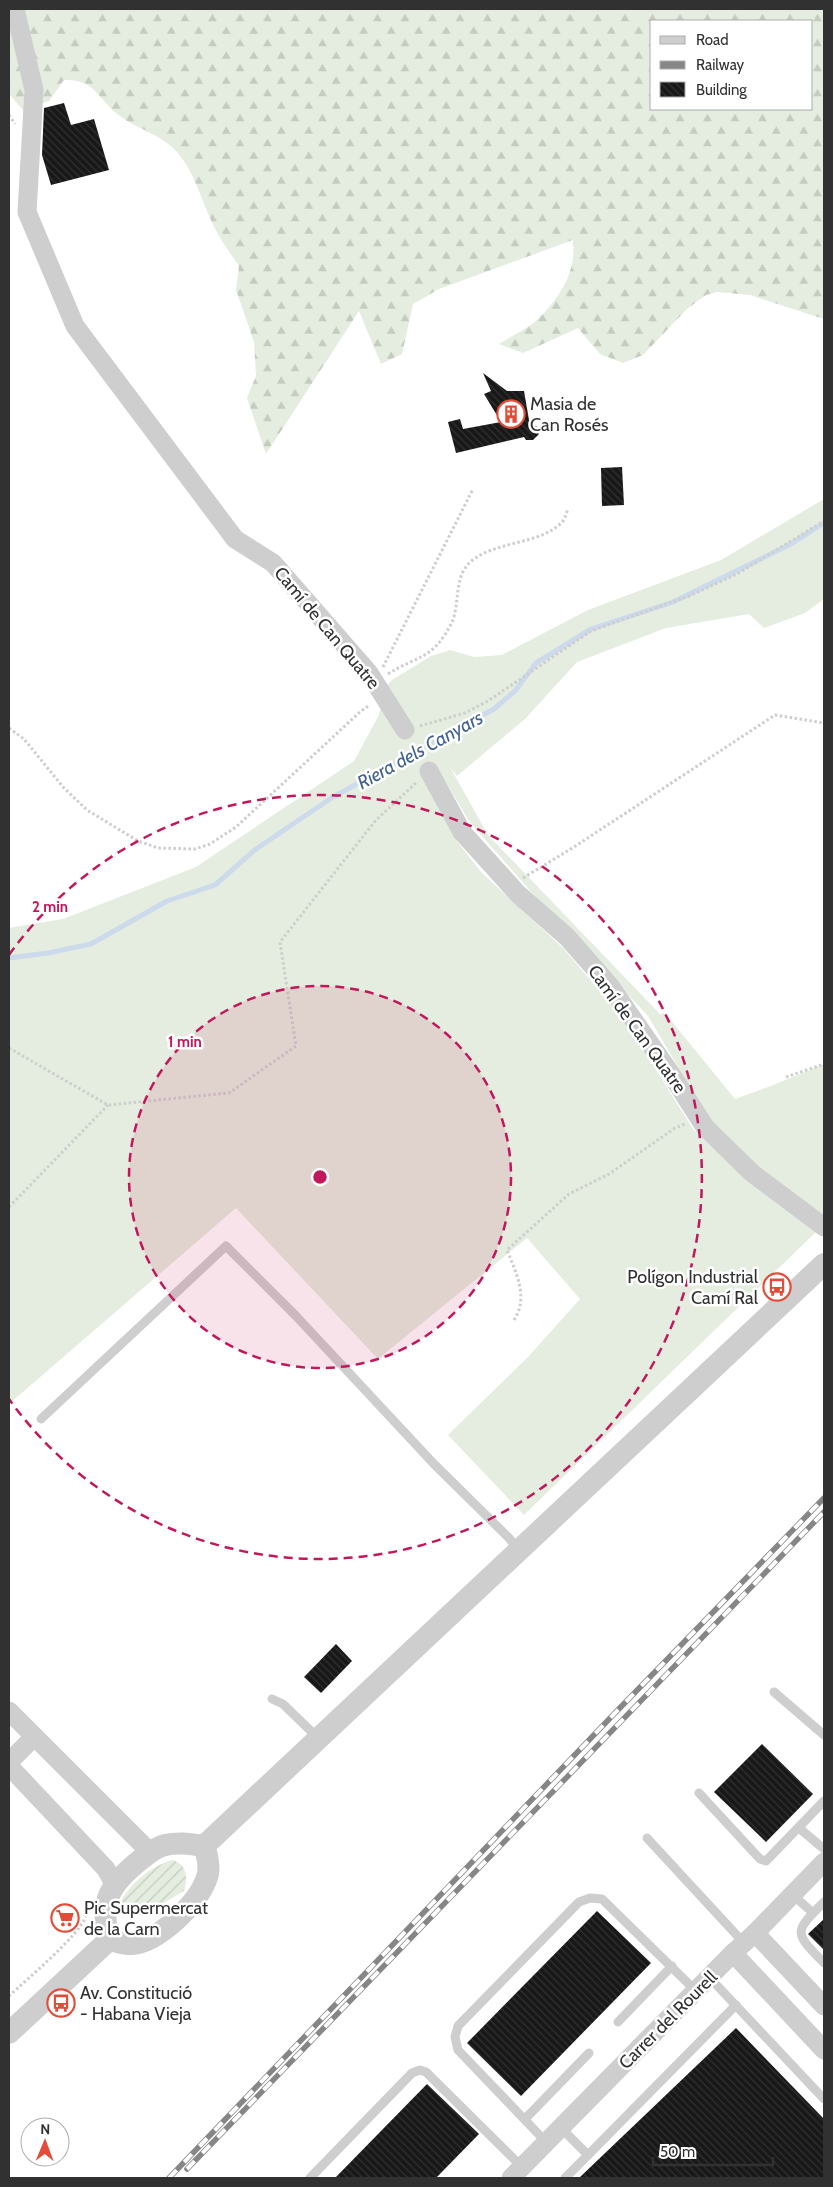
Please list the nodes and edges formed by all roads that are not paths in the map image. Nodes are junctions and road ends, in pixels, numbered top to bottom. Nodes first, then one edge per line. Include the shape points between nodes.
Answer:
1 (15, 9) edge
2 (405, 730) road end
3 (429, 772) road end
4 (824, 1228) edge
5 (824, 1264) edge
6 (41, 1419) dead end
7 (519, 1550) junction
8 (774, 1692) dead end
9 (272, 1699) dead end
10 (9, 1711) edge
11 (824, 1735) edge
12 (34, 1737) junction
13 (318, 1738) junction
14 (9, 1762) edge
15 (9, 1766) edge
16 (699, 1793) dead end
17 (824, 1801) edge
18 (799, 1828) junction
19 (647, 1838) dead end
20 (204, 1846) junction
21 (824, 1849) edge
22 (150, 1852) junction
23 (824, 1862) edge
24 (114, 1884) junction
25 (793, 1894) junction
26 (824, 1902) edge
27 (813, 1914) junction
28 (109, 1940) junction
29 (744, 1943) junction
30 (824, 1963) edge
31 (672, 1966) junction
32 (703, 1984) junction
33 (736, 2006) junction
34 (824, 2006) edge
35 (618, 2022) dead end
36 (9, 2033) edge
37 (824, 2050) edge
38 (589, 2053) dead end
39 (824, 2099) edge
40 (525, 2119) junction
41 (561, 2128) junction
42 (547, 2142) junction
43 (588, 2155) junction
44 (517, 2173) edge
45 (310, 2178) edge
46 (565, 2178) edge

1 - 2 street, Camí de Can Quatre via 34,90 27,212 75,326 235,539 273,563 369,673
3 - 4 street, Camí de Can Quatre via 462,832 510,886 567,937 610,986 705,1128 752,1173
5 - 7 street
6 - 7 lane via 226,1246
7 - 13 street
8 - 11 lane
9 - 13 lane via 283,1704
10 - 12 street
12 - 14 street
12 - 22 street
13 - 20 street
15 - 24 street via 106,1869
16 - 18 lane via 760,1859 766,1861
17 - 18 lane
18 - 21 lane
19 - 29 lane
20 - 22 street via 181,1842
20 - 28 street via 208,1859 207,1879 198,1897 184,1913 158,1934 132,1944
22 - 24 street
23 - 25 street, Carrer del Rourell
24 - 28 street via 106,1905 105,1923
25 - 27 lane
25 - 29 street, Carrer del Rourell
26 - 27 lane
27 - 30 lane via 800,1933 802,1940
28 - 36 street
29 - 32 street, Carrer del Rourell
29 - 34 street
29 - 37 street
31 - 32 lane
31 - 35 lane
31 - 40 lane via 602,1900 590,1898 579,1902 458,2026 454,2038 458,2050
32 - 33 lane
32 - 41 street, Carrer del Rourell
33 - 39 lane
33 - 43 lane
38 - 40 lane
40 - 42 lane
41 - 42 street, Carrer del Rourell
41 - 43 lane
42 - 44 street, Carrer del Rourell
43 - 46 lane
44 - 45 lane via 426,2072 420,2070 412,2072

